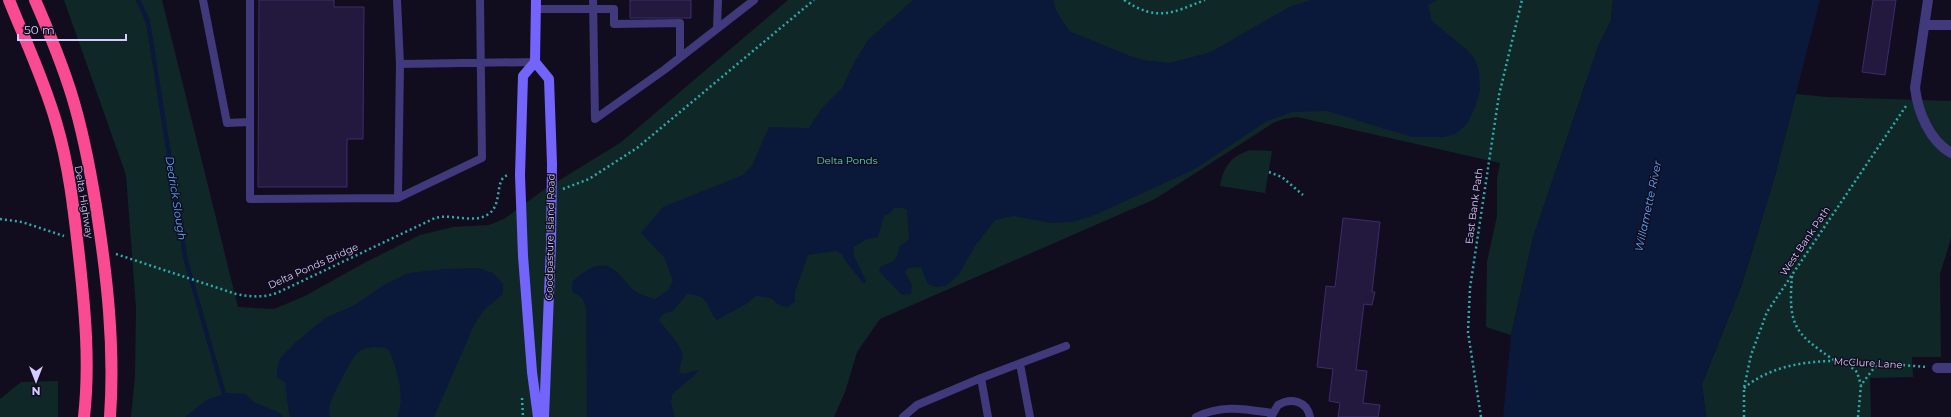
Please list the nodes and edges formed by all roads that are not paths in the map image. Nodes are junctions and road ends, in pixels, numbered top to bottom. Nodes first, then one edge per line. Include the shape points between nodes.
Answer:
1 (9, 0) edge
2 (35, 0) edge
3 (204, 0) edge
4 (250, 0) edge
5 (397, 0) edge
6 (480, 0) edge
7 (593, 0) edge
8 (718, 0) edge
9 (754, 0) edge
10 (1928, 0) edge
11 (536, 4) edge
12 (593, 9) junction
13 (1925, 25) junction
14 (1951, 25) edge
15 (717, 28) junction
16 (680, 57) junction
17 (534, 62) junction
18 (482, 63) junction
19 (400, 64) junction
20 (250, 122) junction
21 (1951, 153) edge
22 (398, 198) junction
23 (1066, 346) dead end
24 (1020, 364) junction
25 (1937, 368) road end
26 (1951, 368) edge
27 (981, 378) junction
28 (1272, 415) edge
29 (84, 417) edge
30 (110, 417) edge
31 (538, 417) edge
32 (544, 417) edge
33 (903, 417) edge
34 (988, 417) edge
35 (1030, 417) edge
36 (1196, 417) edge
37 (1310, 417) edge

1 - 29 highway, Delta Highway via 51,105 67,170 76,221 84,301 87,360
2 - 30 highway, Delta Highway via 72,95 92,184 110,323
3 - 20 lane via 227,123
4 - 20 lane
5 - 19 lane
6 - 18 lane
7 - 12 lane
8 - 15 lane
9 - 15 lane
10 - 13 street
11 - 12 lane
11 - 17 main road
12 - 16 lane via 614,9 614,24 680,23
12 - 16 lane via 596,119
13 - 14 street
13 - 21 street via 1915,88 1919,108 1930,132 1943,149
15 - 16 lane
17 - 18 lane
17 - 31 main road via 523,76 520,175 523,256
17 - 32 main road, Goodpasture Island Road via 549,79 552,164 552,245
18 - 19 lane
18 - 22 lane via 482,158
19 - 22 lane
20 - 22 lane via 250,199
23 - 24 lane
24 - 27 lane
24 - 35 lane
25 - 26 street
27 - 33 lane via 917,406
27 - 34 lane
28 - 36 lane via 1228,408 1216,409
28 - 37 lane via 1278,404 1291,400 1302,403

